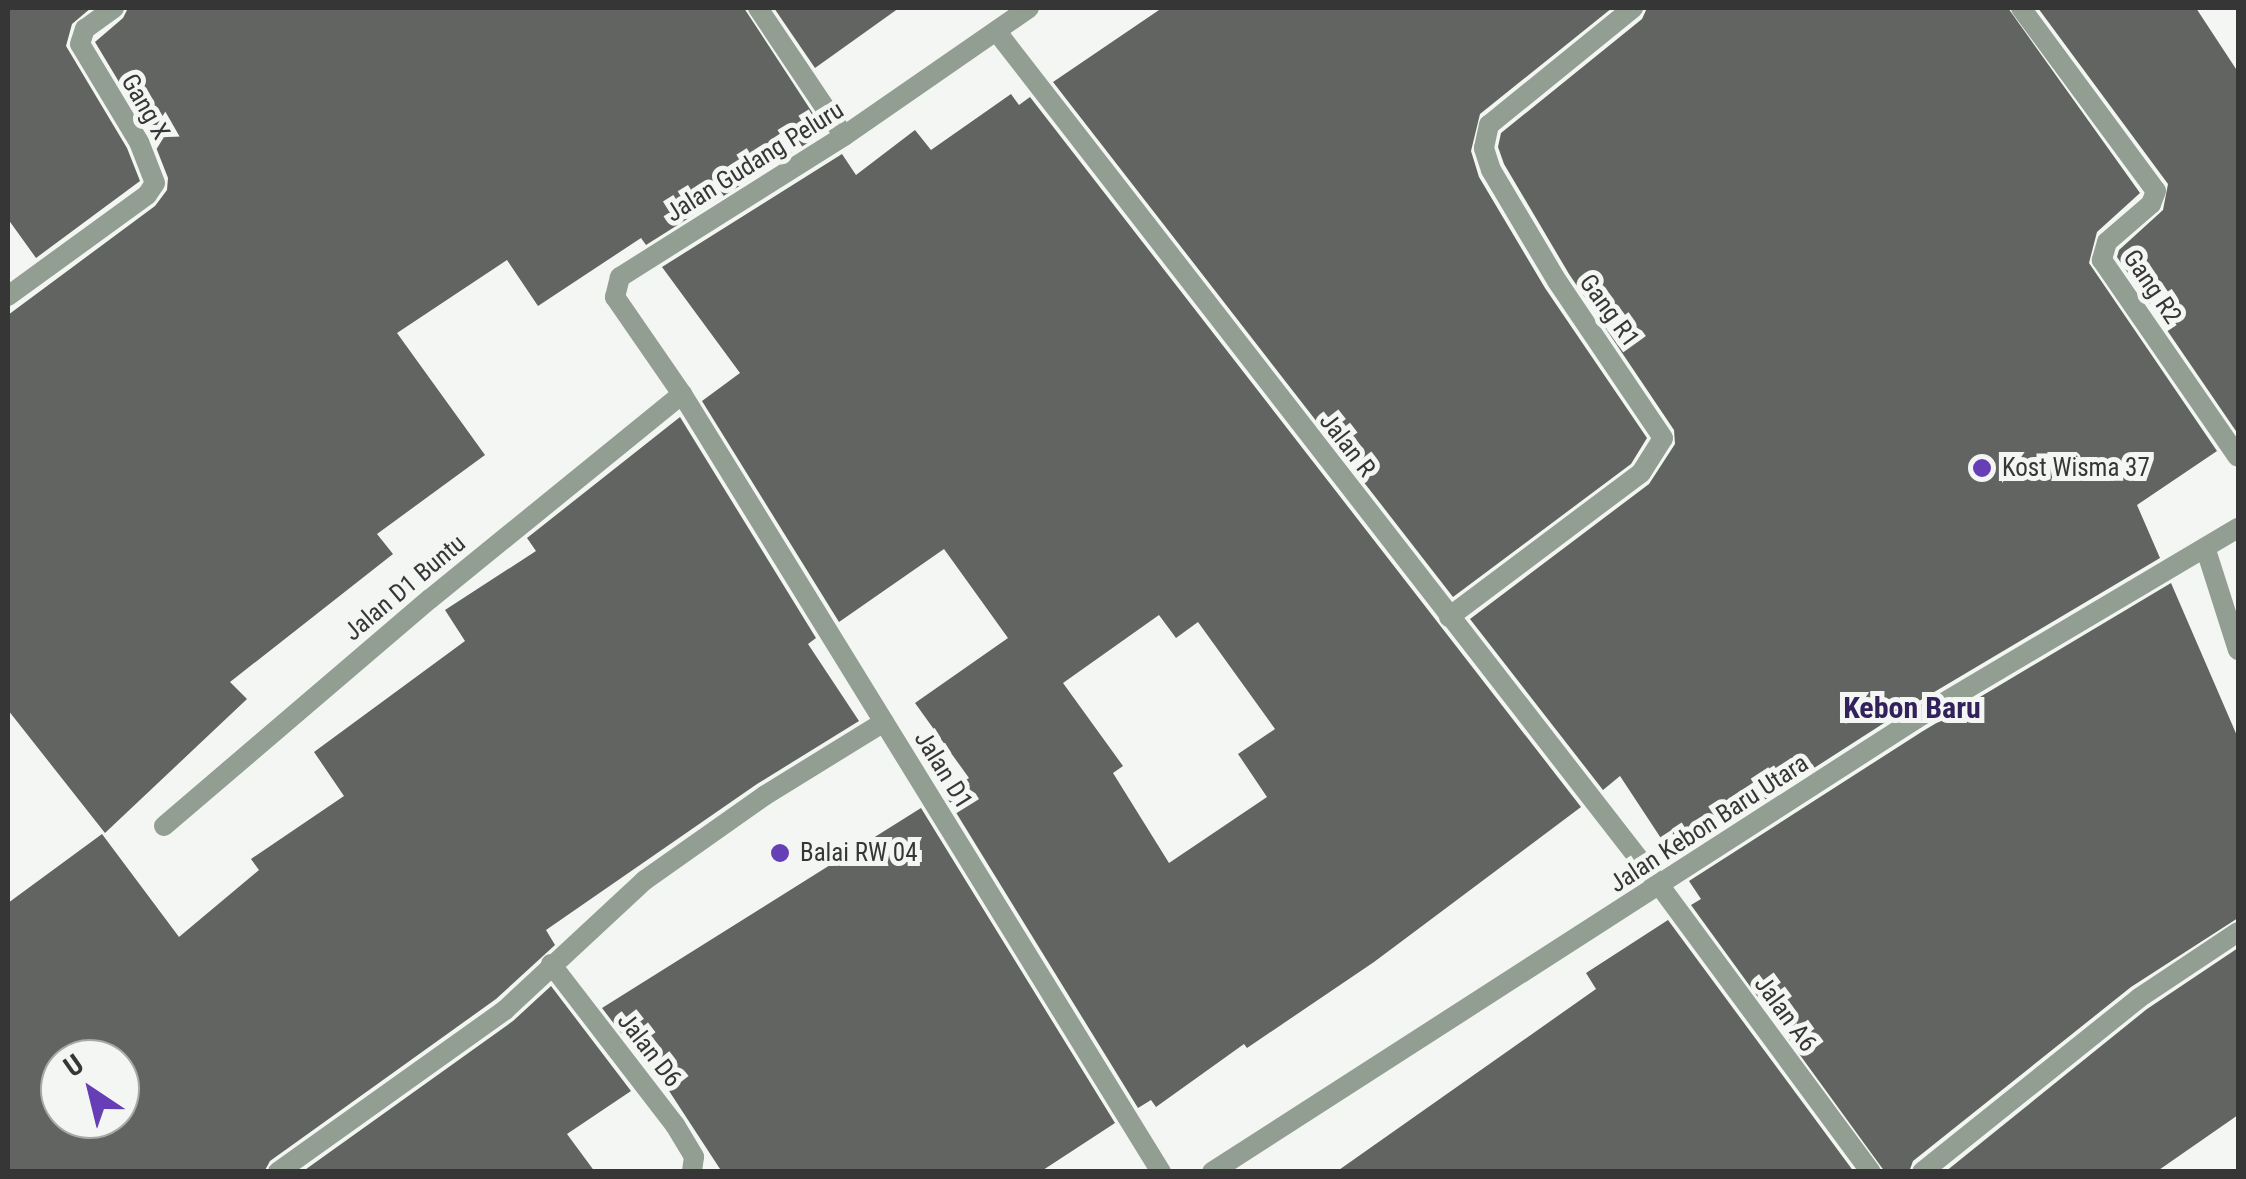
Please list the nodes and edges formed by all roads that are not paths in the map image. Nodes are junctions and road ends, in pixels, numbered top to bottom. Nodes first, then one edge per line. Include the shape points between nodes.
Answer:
1 (114, 8) edge
2 (758, 8) edge
3 (1028, 8) edge
4 (1633, 8) edge
5 (2022, 8) edge
6 (997, 32) junction
7 (844, 136) junction
8 (8, 296) edge
9 (682, 394) junction
10 (2238, 457) edge
11 (2238, 528) edge
12 (2206, 550) junction
13 (1448, 618) junction
14 (2238, 650) edge
15 (884, 722) junction
16 (164, 826) dead end
17 (1660, 886) junction
18 (2238, 932) edge
19 (551, 964) junction
20 (278, 1172) edge
21 (692, 1172) edge
22 (1162, 1172) edge
23 (1212, 1172) edge
24 (1870, 1172) edge
25 (1922, 1172) edge

1 - 8 street, Gang X via 85,29 80,44 139,142 155,183
2 - 7 street
3 - 6 street, Jalan Gudang Peluru
4 - 13 street, Gang R1 via 1489,125 1484,148 1490,170 1557,281 1663,438 1641,473
5 - 10 street, Gang R2 via 2156,191 2151,204 2107,242 2102,260
6 - 7 street, Jalan Gudang Peluru
6 - 13 street, Jalan R
7 - 9 street, Jalan Gudang Peluru via 620,277 618,304
9 - 15 street, Jalan D1
9 - 16 street, Jalan D1 Buntu
11 - 12 street, Jalan Kebon Baru Utara
12 - 14 street
12 - 17 street, Jalan Kebon Baru Utara via 1916,720
13 - 17 street, Jalan R
15 - 19 street via 645,880
15 - 22 street, Jalan D1
17 - 23 street, Jalan Kebon Baru Utara
17 - 24 street, Jalan A6
18 - 25 street via 2139,998
19 - 20 street via 505,1010
19 - 21 street, Jalan D6 via 675,1125 694,1157

